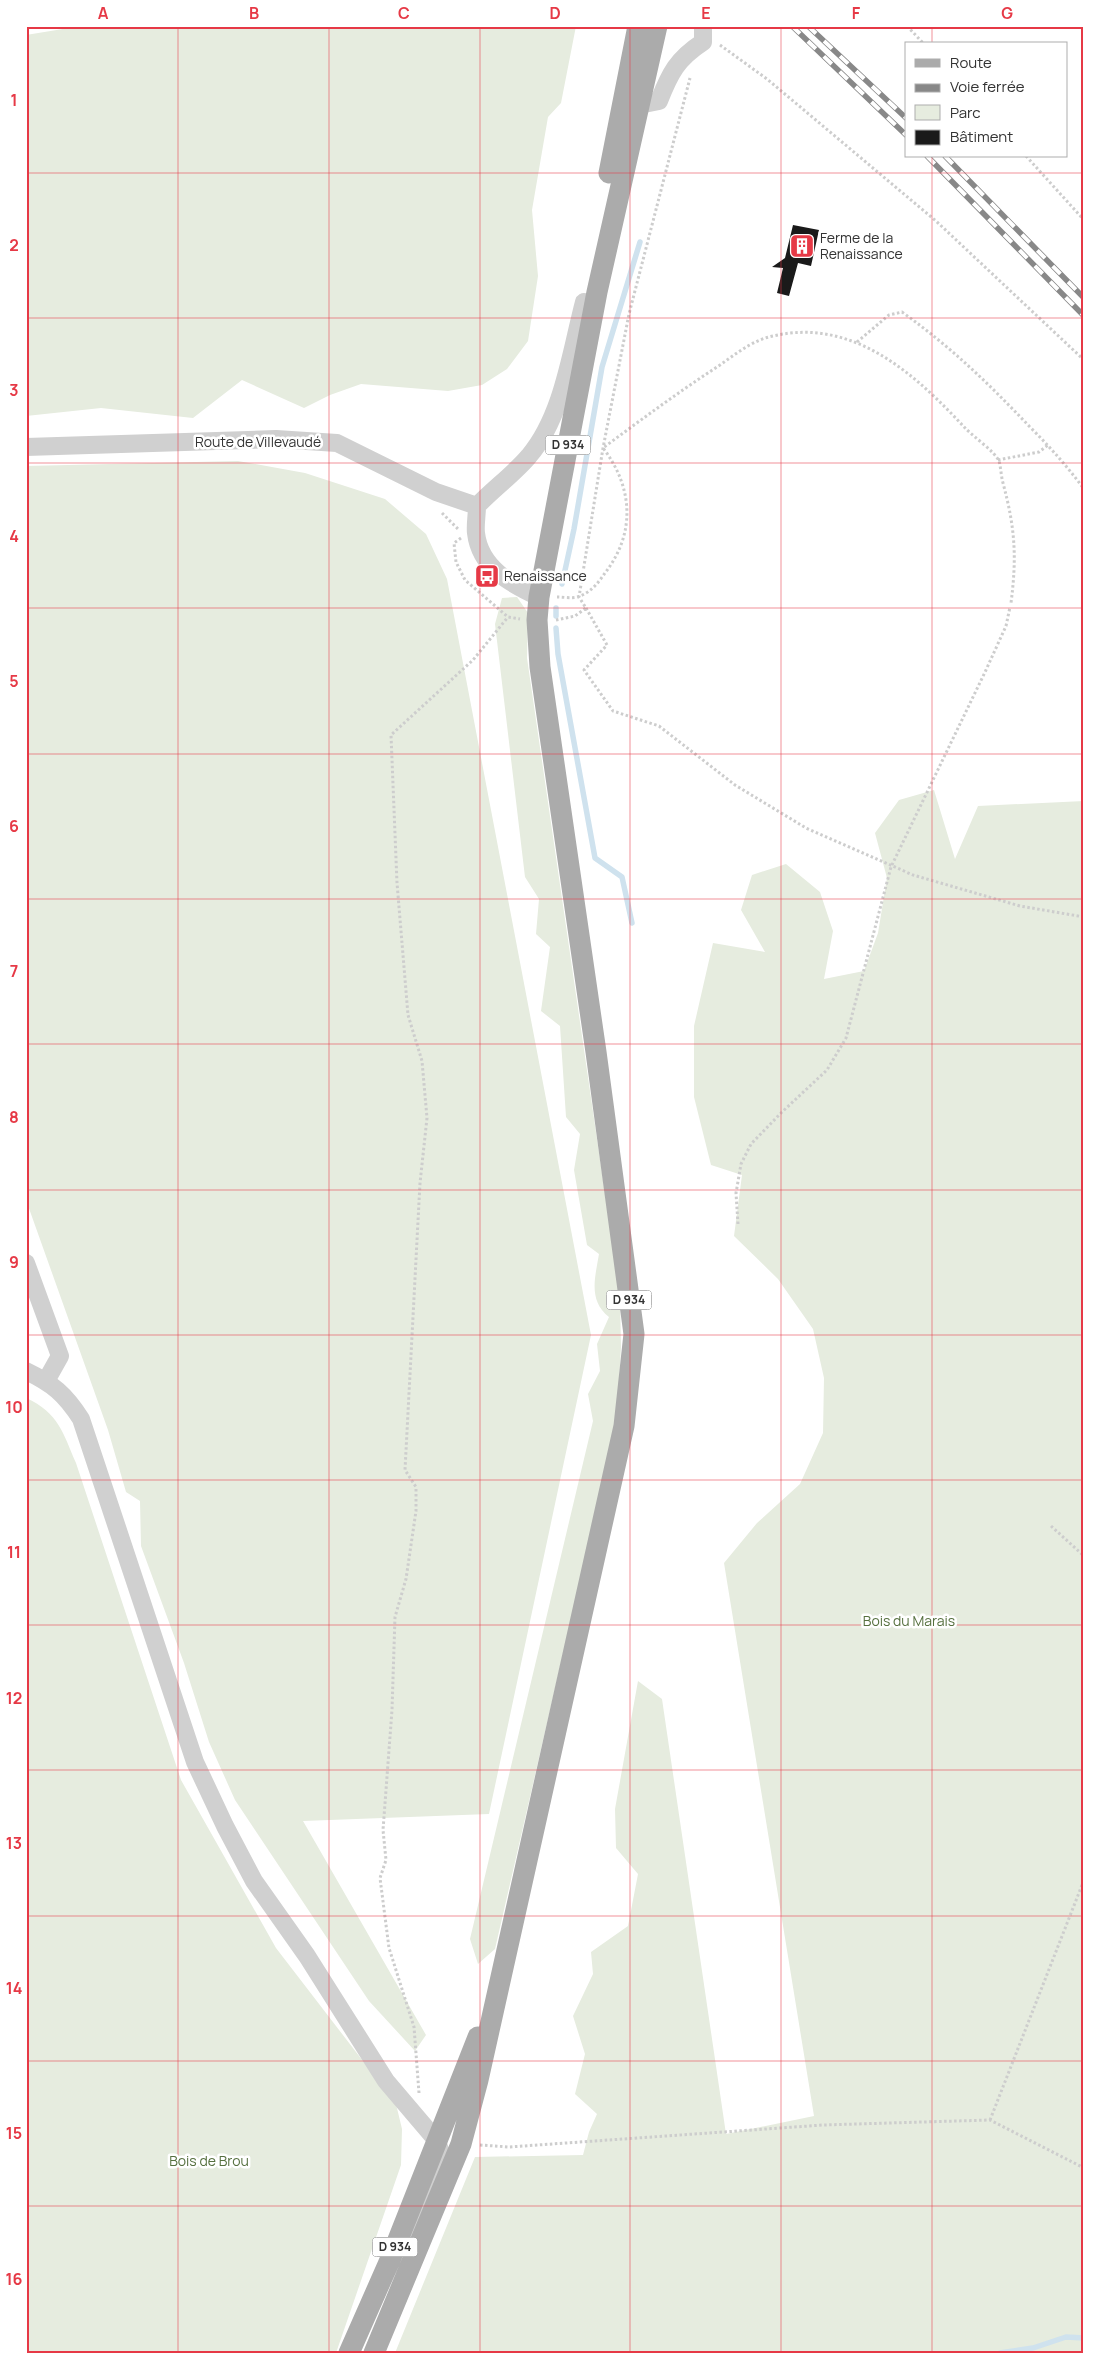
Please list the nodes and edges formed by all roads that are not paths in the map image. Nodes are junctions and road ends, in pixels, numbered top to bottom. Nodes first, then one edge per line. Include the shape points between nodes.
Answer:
1 (638, 26) edge
2 (657, 26) edge
3 (703, 34) edge
4 (639, 105) junction
5 (584, 302) junction
6 (26, 447) edge
7 (477, 506) junction
8 (539, 597) junction
9 (26, 1263) edge
10 (26, 1370) edge
11 (46, 1381) junction
12 (496, 1995) junction
13 (437, 2140) junction
14 (406, 2277) junction
15 (349, 2353) edge
16 (374, 2353) edge

1 - 5 main road, D 934
2 - 4 main road, D 934
3 - 4 street via 671,70 659,101
4 - 8 main road, D 934 via 597,292
5 - 7 street via 547,430 529,456
5 - 8 main road, D 934 via 539,561
6 - 7 street, Route de Villevaudé via 276,439 337,443 436,492
7 - 8 street via 476,534 492,568 516,586
8 - 12 main road, D 934 via 540,667 634,1334 624,1426
9 - 11 street via 60,1356
10 - 11 street
11 - 13 street via 67,1397 81,1419 195,1762 225,1826 254,1881 307,1956 386,2081
12 - 13 main road, D 934
12 - 14 main road, D 934 via 461,2144
13 - 14 street via 442,2156 415,2228
13 - 15 main road, D 934
14 - 16 main road, D 934

